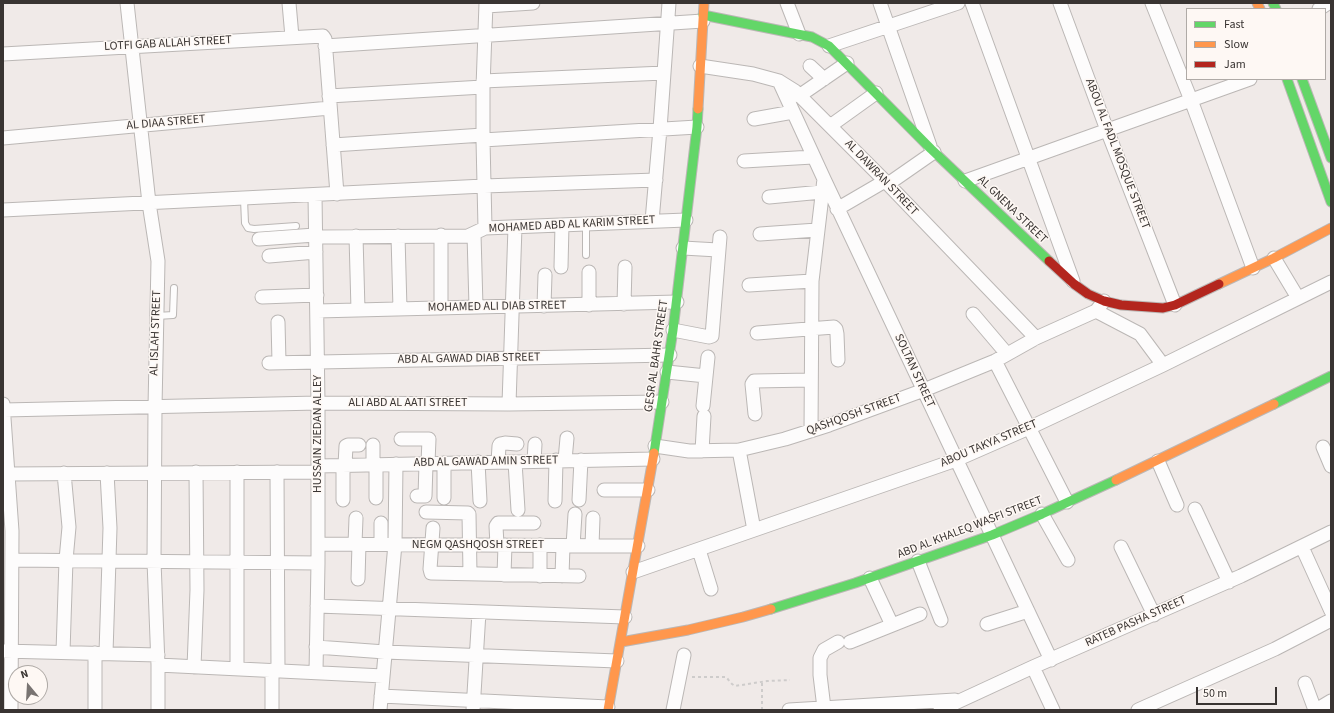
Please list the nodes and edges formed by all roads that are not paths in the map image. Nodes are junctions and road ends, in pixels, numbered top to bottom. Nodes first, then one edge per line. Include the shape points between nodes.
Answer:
1 (127, 3) edge
2 (289, 3) edge
3 (533, 3) edge
4 (668, 3) edge
5 (704, 3) edge
6 (788, 3) edge
7 (880, 3) edge
8 (958, 3) edge
9 (972, 3) edge
10 (1060, 3) edge
11 (1152, 3) edge
12 (486, 4) edge
13 (926, 8) edge
14 (703, 18) junction
15 (667, 24) junction
16 (888, 26) junction
17 (799, 34) junction
18 (486, 36) junction
19 (292, 37) junction
20 (325, 46) junction
21 (829, 46) junction
22 (131, 47) junction
23 (3, 54) edge
24 (846, 64) junction
25 (700, 66) junction
26 (810, 66) dead end
27 (664, 73) junction
28 (824, 78) junction
29 (1247, 80) edge
30 (1287, 80) edge
31 (1302, 80) edge
32 (779, 81) junction
33 (483, 84) junction
34 (876, 93) junction
35 (799, 96) junction
36 (1191, 100) junction
37 (330, 102) junction
38 (793, 112) junction
39 (754, 119) dead end
40 (140, 126) junction
41 (830, 126) junction
42 (697, 127) junction
43 (660, 129) junction
44 (1107, 130) junction
45 (483, 137) junction
46 (3, 138) edge
47 (333, 145) junction
48 (933, 150) junction
49 (1330, 153) edge
50 (814, 157) junction
51 (1030, 158) junction
52 (744, 162) dead end
53 (656, 180) junction
54 (965, 181) junction
55 (887, 182) junction
56 (484, 186) junction
57 (823, 186) junction
58 (337, 194) junction
59 (315, 195) junction
60 (769, 197) dead end
61 (244, 199) junction
62 (1331, 202) edge
63 (148, 203) junction
64 (838, 209) junction
65 (3, 210) edge
66 (686, 220) junction
67 (652, 221) junction
68 (586, 224) junction
69 (562, 225) junction
70 (296, 226) dead end
71 (515, 227) junction
72 (1331, 228) edge
73 (817, 230) junction
74 (480, 231) junction
75 (760, 234) dead end
76 (441, 235) junction
77 (315, 236) junction
78 (356, 236) junction
79 (398, 236) junction
80 (259, 239) dead end
81 (683, 248) junction
82 (316, 252) junction
83 (586, 255) dead end
84 (269, 256) dead end
85 (1274, 258) junction
86 (561, 267) dead end
87 (625, 267) dead end
88 (1253, 268) junction
89 (589, 272) dead end
90 (545, 275) dead end
91 (812, 282) junction
92 (1331, 282) edge
93 (1074, 284) junction
94 (749, 285) dead end
95 (174, 288) dead end
96 (317, 295) junction
97 (262, 297) dead end
98 (1298, 298) junction
99 (677, 302) junction
100 (589, 304) junction
101 (624, 304) junction
102 (1175, 305) junction
103 (513, 306) junction
104 (544, 306) junction
105 (1100, 306) junction
106 (476, 307) junction
107 (441, 308) junction
108 (400, 309) junction
109 (358, 310) junction
110 (317, 312) junction
111 (973, 314) dead end
112 (157, 316) junction
113 (278, 322) dead end
114 (811, 329) junction
115 (673, 330) junction
116 (757, 333) dead end
117 (1036, 338) junction
118 (1007, 354) junction
119 (670, 355) junction
120 (708, 357) dead end
121 (511, 358) junction
122 (838, 360) dead end
123 (995, 361) junction
124 (317, 362) junction
125 (1163, 365) junction
126 (667, 372) junction
127 (706, 376) junction
128 (1331, 376) edge
129 (811, 380) junction
130 (924, 390) junction
131 (662, 402) junction
132 (318, 403) junction
133 (509, 404) junction
134 (155, 406) junction
135 (3, 407) edge
136 (755, 414) dead end
137 (1029, 428) junction
138 (811, 431) junction
139 (567, 438) dead end
140 (401, 439) dead end
141 (517, 444) dead end
142 (535, 444) dead end
143 (359, 445) dead end
144 (373, 445) dead end
145 (1322, 447) dead end
146 (739, 450) junction
147 (702, 451) junction
148 (654, 452) junction
149 (560, 460) junction
150 (580, 460) junction
151 (956, 460) junction
152 (534, 461) junction
153 (1158, 461) junction
154 (478, 462) junction
155 (498, 462) junction
156 (515, 462) junction
157 (444, 463) junction
158 (396, 464) junction
159 (427, 464) junction
160 (344, 465) junction
161 (374, 465) junction
162 (1331, 466) edge
163 (318, 469) junction
164 (196, 472) junction
165 (237, 472) junction
166 (277, 472) junction
167 (64, 473) junction
168 (107, 473) junction
169 (154, 473) junction
170 (7, 482) edge
171 (604, 490) dead end
172 (648, 490) junction
173 (417, 496) dead end
174 (376, 498) dead end
175 (444, 498) dead end
176 (342, 500) dead end
177 (579, 500) dead end
178 (480, 501) dead end
179 (555, 501) dead end
180 (1067, 502) junction
181 (1177, 505) dead end
182 (1195, 509) dead end
183 (518, 510) dead end
184 (426, 512) dead end
185 (575, 514) dead end
186 (1042, 514) junction
187 (356, 518) dead end
188 (593, 518) dead end
189 (381, 523) dead end
190 (534, 523) dead end
191 (433, 528) dead end
192 (754, 530) junction
193 (7, 531) edge
194 (1331, 532) edge
195 (992, 535) junction
196 (318, 544) junction
197 (357, 544) junction
198 (381, 544) junction
199 (395, 544) junction
200 (431, 545) junction
201 (470, 545) junction
202 (501, 545) junction
203 (540, 545) junction
204 (568, 546) junction
205 (592, 546) junction
206 (638, 546) junction
207 (1121, 547) dead end
208 (1302, 547) junction
209 (698, 550) junction
210 (12, 560) junction
211 (66, 560) junction
212 (1068, 560) dead end
213 (109, 561) junction
214 (154, 561) junction
215 (918, 561) junction
216 (196, 562) junction
217 (237, 562) junction
218 (277, 563) junction
219 (318, 563) junction
220 (633, 572) junction
221 (470, 574) junction
222 (504, 575) junction
223 (540, 576) junction
224 (562, 576) junction
225 (579, 576) dead end
226 (870, 578) junction
227 (358, 579) dead end
228 (1229, 582) junction
229 (710, 588) dead end
230 (317, 606) junction
231 (390, 609) junction
232 (1028, 611) junction
233 (1331, 611) edge
234 (479, 612) junction
235 (920, 614) dead end
236 (1154, 615) junction
237 (625, 617) junction
238 (941, 620) dead end
239 (1331, 620) edge
240 (987, 624) dead end
241 (892, 625) junction
242 (621, 642) junction
243 (316, 647) junction
244 (7, 651) edge
245 (63, 652) junction
246 (385, 652) junction
247 (101, 653) junction
248 (684, 655) dead end
249 (476, 656) junction
250 (158, 660) junction
251 (1051, 660) junction
252 (617, 661) junction
253 (194, 667) junction
254 (1033, 667) junction
255 (237, 669) junction
256 (275, 670) junction
257 (316, 672) junction
258 (383, 676) junction
259 (1305, 682) dead end
260 (381, 696) junction
261 (963, 700) junction
262 (1331, 701) edge
263 (473, 705) edge
264 (608, 708) edge
265 (824, 708) junction
266 (11, 710) edge
267 (95, 710) edge
268 (158, 710) edge
269 (272, 710) edge
270 (380, 710) edge
271 (673, 710) edge
272 (790, 710) edge
273 (940, 710) edge
274 (1053, 710) edge
275 (1138, 710) edge
276 (1316, 710) edge

1 - 22 street, AL ISLAH STREET
2 - 19 street
3 - 12 street
4 - 15 street
5 - 14 street, GESR AL BAHR STREET
6 - 17 street
7 - 16 street
8 - 13 street
9 - 51 street
10 - 44 street, ABOU AL FADL MOSQUE STREET
11 - 36 street
12 - 18 street
13 - 16 street
14 - 15 street
14 - 17 street, AL GNENA STREET
14 - 25 street, GESR AL BAHR STREET
15 - 18 street
15 - 27 street
16 - 21 street
16 - 48 street
17 - 21 street, AL GNENA STREET via 812,37
18 - 20 street
18 - 33 street
19 - 20 street, LOTFI GAB ALLAH STREET via 321,35 324,37
19 - 22 street, LOTFI GAB ALLAH STREET
20 - 37 street
21 - 24 street, AL GNENA STREET
22 - 23 street, LOTFI GAB ALLAH STREET
22 - 40 street, AL ISLAH STREET
24 - 28 street
24 - 34 street, AL GNENA STREET
25 - 32 street, AL DAWRAN STREET via 753,74
25 - 42 street, GESR AL BAHR STREET
26 - 28 street
27 - 33 street, AL DIAA STREET
27 - 43 street
28 - 35 street
29 - 36 street
30 - 62 street
31 - 49 street
32 - 35 street, AL DAWRAN STREET
32 - 38 street, SOLTAN STREET
33 - 37 street, AL DIAA STREET
33 - 45 street
34 - 41 street
34 - 48 street, AL GNENA STREET
35 - 41 street, AL DAWRAN STREET
36 - 44 street
36 - 88 street
37 - 40 street, AL DIAA STREET
37 - 47 street
38 - 39 street
38 - 50 street, SOLTAN STREET
40 - 46 street, AL DIAA STREET
40 - 63 street, AL ISLAH STREET
41 - 55 street, AL DAWRAN STREET
42 - 43 street
42 - 66 street, GESR AL BAHR STREET
43 - 45 street
43 - 53 street
44 - 51 street
44 - 102 street, ABOU AL FADL MOSQUE STREET
45 - 47 street
45 - 56 street
47 - 58 street
48 - 54 street, AL GNENA STREET
48 - 55 street
50 - 52 street
50 - 57 street, SOLTAN STREET
51 - 54 street
51 - 93 street
53 - 56 street
53 - 67 street
54 - 93 street, AL GNENA STREET
55 - 64 street
55 - 117 street, AL DAWRAN STREET
56 - 58 street
56 - 74 street
57 - 60 street
57 - 64 street, SOLTAN STREET
57 - 73 street
58 - 59 street
59 - 61 street
59 - 77 street, HUSSAIN ZIEDAN ALLEY
61 - 63 street
61 - 70 lane via 244,223 248,228 254,230
63 - 65 street
63 - 112 street, AL ISLAH STREET via 158,261
64 - 130 street, SOLTAN STREET
66 - 67 street, MOHAMED ABD AL KARIM STREET
66 - 81 street, GESR AL BAHR STREET
67 - 68 street, MOHAMED ABD AL KARIM STREET
68 - 69 street, MOHAMED ABD AL KARIM STREET
68 - 83 lane
69 - 71 street, MOHAMED ABD AL KARIM STREET
69 - 86 street
71 - 74 street, MOHAMED ABD AL KARIM STREET
71 - 103 street
72 - 85 street, AL GNENA STREET
73 - 75 street
73 - 91 street
74 - 76 street, MOHAMED ABD AL KARIM STREET via 468,236
74 - 106 street
76 - 79 street, MOHAMED ABD AL KARIM STREET
76 - 107 street
77 - 78 street, MOHAMED ABD AL KARIM STREET
77 - 80 street, MOHAMED ABD AL KARIM STREET
77 - 82 street, HUSSAIN ZIEDAN ALLEY
78 - 79 street, MOHAMED ABD AL KARIM STREET
78 - 109 street
79 - 108 street
81 - 99 street, GESR AL BAHR STREET
81 - 115 street via 719,243 712,336
82 - 84 street
82 - 96 street, HUSSAIN ZIEDAN ALLEY
85 - 88 street, AL GNENA STREET
85 - 98 street
87 - 101 street
88 - 102 street, AL GNENA STREET
89 - 100 street
90 - 104 street
91 - 94 street
91 - 114 street
92 - 98 street, ABOU TAKYA STREET
93 - 105 street, AL GNENA STREET
95 - 112 lane via 173,315
96 - 97 street
96 - 110 street, HUSSAIN ZIEDAN ALLEY
98 - 125 street, ABOU TAKYA STREET
99 - 101 street, MOHAMED ALI DIAB STREET
99 - 115 street, GESR AL BAHR STREET
100 - 101 street, MOHAMED ALI DIAB STREET
100 - 104 street, MOHAMED ALI DIAB STREET
102 - 105 street, AL GNENA STREET via 1163,308
103 - 104 street, MOHAMED ALI DIAB STREET
103 - 106 street, MOHAMED ALI DIAB STREET
103 - 121 street
105 - 117 street, QASHQOSH STREET
105 - 125 street via 1140,334
106 - 107 street, MOHAMED ALI DIAB STREET
107 - 108 street, MOHAMED ALI DIAB STREET
108 - 109 street, MOHAMED ALI DIAB STREET
109 - 110 street, MOHAMED ALI DIAB STREET
110 - 124 street, HUSSAIN ZIEDAN ALLEY
111 - 118 street
112 - 134 street, AL ISLAH STREET
113 - 124 street, ABD AL GAWAD DIAB STREET via 274,362
114 - 116 street
114 - 122 street via 836,329
114 - 129 street
115 - 119 street, GESR AL BAHR STREET
117 - 118 street, QASHQOSH STREET
118 - 123 street, QASHQOSH STREET
119 - 121 street, ABD AL GAWAD DIAB STREET
119 - 126 street, GESR AL BAHR STREET
120 - 127 street
121 - 124 street, ABD AL GAWAD DIAB STREET
121 - 133 street
123 - 130 street, QASHQOSH STREET
123 - 137 street
124 - 132 street, HUSSAIN ZIEDAN ALLEY
125 - 137 street, ABOU TAKYA STREET
126 - 127 street
126 - 131 street, GESR AL BAHR STREET
127 - 147 street
128 - 153 street, ABD AL KHALEQ WASFI STREET
129 - 136 street via 754,381 752,384
129 - 138 street
130 - 138 street, QASHQOSH STREET
130 - 151 street, SOLTAN STREET
131 - 133 street, ALI ABD AL AATI STREET
131 - 148 street, GESR AL BAHR STREET
132 - 133 street, ALI ABD AL AATI STREET
132 - 134 street, ALI ABD AL AATI STREET
132 - 163 street, HUSSAIN ZIEDAN ALLEY
134 - 135 street, ALI ABD AL AATI STREET
134 - 169 street, AL ISLAH STREET
135 - 170 street
137 - 151 street, ABOU TAKYA STREET
137 - 180 street
138 - 146 street, QASHQOSH STREET
139 - 149 street
140 - 159 street via 429,440
141 - 155 street via 500,444
142 - 152 street
143 - 160 street via 346,446
144 - 161 street
145 - 162 street
146 - 147 street, QASHQOSH STREET
146 - 192 street
147 - 148 street, QASHQOSH STREET
148 - 150 street, ABD AL GAWAD AMIN STREET
148 - 172 street, GESR AL BAHR STREET
149 - 150 street, ABD AL GAWAD AMIN STREET
149 - 152 street, ABD AL GAWAD AMIN STREET
149 - 179 street
150 - 177 street
151 - 192 street, ABOU TAKYA STREET
151 - 195 street, SOLTAN STREET
152 - 156 street, ABD AL GAWAD AMIN STREET
153 - 180 street, ABD AL KHALEQ WASFI STREET
153 - 181 street
154 - 155 street, ABD AL GAWAD AMIN STREET
154 - 157 street, ABD AL GAWAD AMIN STREET
154 - 178 street
155 - 156 street, ABD AL GAWAD AMIN STREET
156 - 183 street
157 - 159 street, ABD AL GAWAD AMIN STREET
157 - 175 street
158 - 159 street, ABD AL GAWAD AMIN STREET
158 - 161 street, ABD AL GAWAD AMIN STREET
158 - 199 street
159 - 173 street via 425,494 423,497
160 - 161 street, ABD AL GAWAD AMIN STREET
160 - 163 street, ABD AL GAWAD AMIN STREET
160 - 176 street
161 - 174 street
163 - 166 street, ABD AL GAWAD AMIN STREET
163 - 196 street, HUSSAIN ZIEDAN ALLEY
164 - 165 street, ABD AL GAWAD AMIN STREET
164 - 169 street, ABD AL GAWAD AMIN STREET
164 - 216 street
165 - 166 street, ABD AL GAWAD AMIN STREET
165 - 217 street
166 - 218 street
167 - 168 street, ABD AL GAWAD AMIN STREET
167 - 170 street, ABD AL GAWAD AMIN STREET
167 - 211 street via 69,527
168 - 169 street, ABD AL GAWAD AMIN STREET
168 - 213 street
169 - 214 street, AL ISLAH STREET
170 - 193 street
171 - 172 street
172 - 206 street, GESR AL BAHR STREET
180 - 186 street, ABD AL KHALEQ WASFI STREET
182 - 228 street
184 - 201 street via 468,513
185 - 204 street
186 - 195 street, ABD AL KHALEQ WASFI STREET
186 - 212 street
187 - 197 street
188 - 205 street
189 - 198 street
190 - 202 street via 498,522 496,526
191 - 200 street
192 - 209 street, ABOU TAKYA STREET
193 - 210 street
194 - 208 street, RATEB PASHA STREET
195 - 215 street, ABD AL KHALEQ WASFI STREET
195 - 232 street, SOLTAN STREET
196 - 197 street, NEGM QASHQOSH STREET
196 - 219 street, HUSSAIN ZIEDAN ALLEY
197 - 198 street, NEGM QASHQOSH STREET
197 - 227 street
198 - 199 street, NEGM QASHQOSH STREET
199 - 200 street, NEGM QASHQOSH STREET
199 - 231 street
200 - 201 street, NEGM QASHQOSH STREET
200 - 221 street via 431,573
201 - 202 street, NEGM QASHQOSH STREET
201 - 221 street
202 - 203 street, NEGM QASHQOSH STREET
202 - 222 street
203 - 204 street, NEGM QASHQOSH STREET
203 - 223 street
204 - 205 street, NEGM QASHQOSH STREET
204 - 224 street
205 - 206 street, NEGM QASHQOSH STREET
206 - 220 street, GESR AL BAHR STREET
207 - 236 street
208 - 228 street, RATEB PASHA STREET
208 - 233 street
209 - 220 street, ABOU TAKYA STREET
209 - 229 street
210 - 211 street
210 - 244 street
211 - 213 street
211 - 245 street
213 - 214 street
213 - 247 street
214 - 216 street
214 - 250 street, AL ISLAH STREET
215 - 226 street, ABD AL KHALEQ WASFI STREET
215 - 238 street
216 - 217 street
216 - 253 street
217 - 218 street
217 - 255 street
218 - 219 street
218 - 256 street
219 - 230 street, HUSSAIN ZIEDAN ALLEY
220 - 237 street, GESR AL BAHR STREET
221 - 222 street
222 - 223 street
223 - 224 street
224 - 225 street
226 - 241 street
226 - 242 street, ABD AL KHALEQ WASFI STREET via 743,617
228 - 236 street, RATEB PASHA STREET
230 - 231 street
230 - 243 street, HUSSAIN ZIEDAN ALLEY
231 - 234 street
231 - 246 street
232 - 240 street
232 - 251 street, SOLTAN STREET
234 - 237 street
234 - 249 street
235 - 241 street
236 - 251 street, RATEB PASHA STREET
237 - 242 street, GESR AL BAHR STREET
239 - 275 street via 1274,649
241 - 265 street via 824,650 820,658
242 - 252 street, GESR AL BAHR STREET
243 - 246 street
243 - 257 street, HUSSAIN ZIEDAN ALLEY
244 - 245 street
244 - 266 street
245 - 247 street
246 - 249 street
246 - 258 street
247 - 250 street
247 - 267 street
248 - 271 street
249 - 252 street
249 - 263 street
250 - 253 street
250 - 268 street, AL ISLAH STREET
251 - 254 street, RATEB PASHA STREET
252 - 264 street, GESR AL BAHR STREET
253 - 255 street
254 - 261 street, RATEB PASHA STREET
254 - 274 street
255 - 256 street
256 - 257 street
256 - 269 street
257 - 258 street
258 - 260 street
259 - 276 street
260 - 263 street
260 - 270 street
261 - 265 street
261 - 273 street, RATEB PASHA STREET
262 - 276 street
263 - 264 street
265 - 272 street

